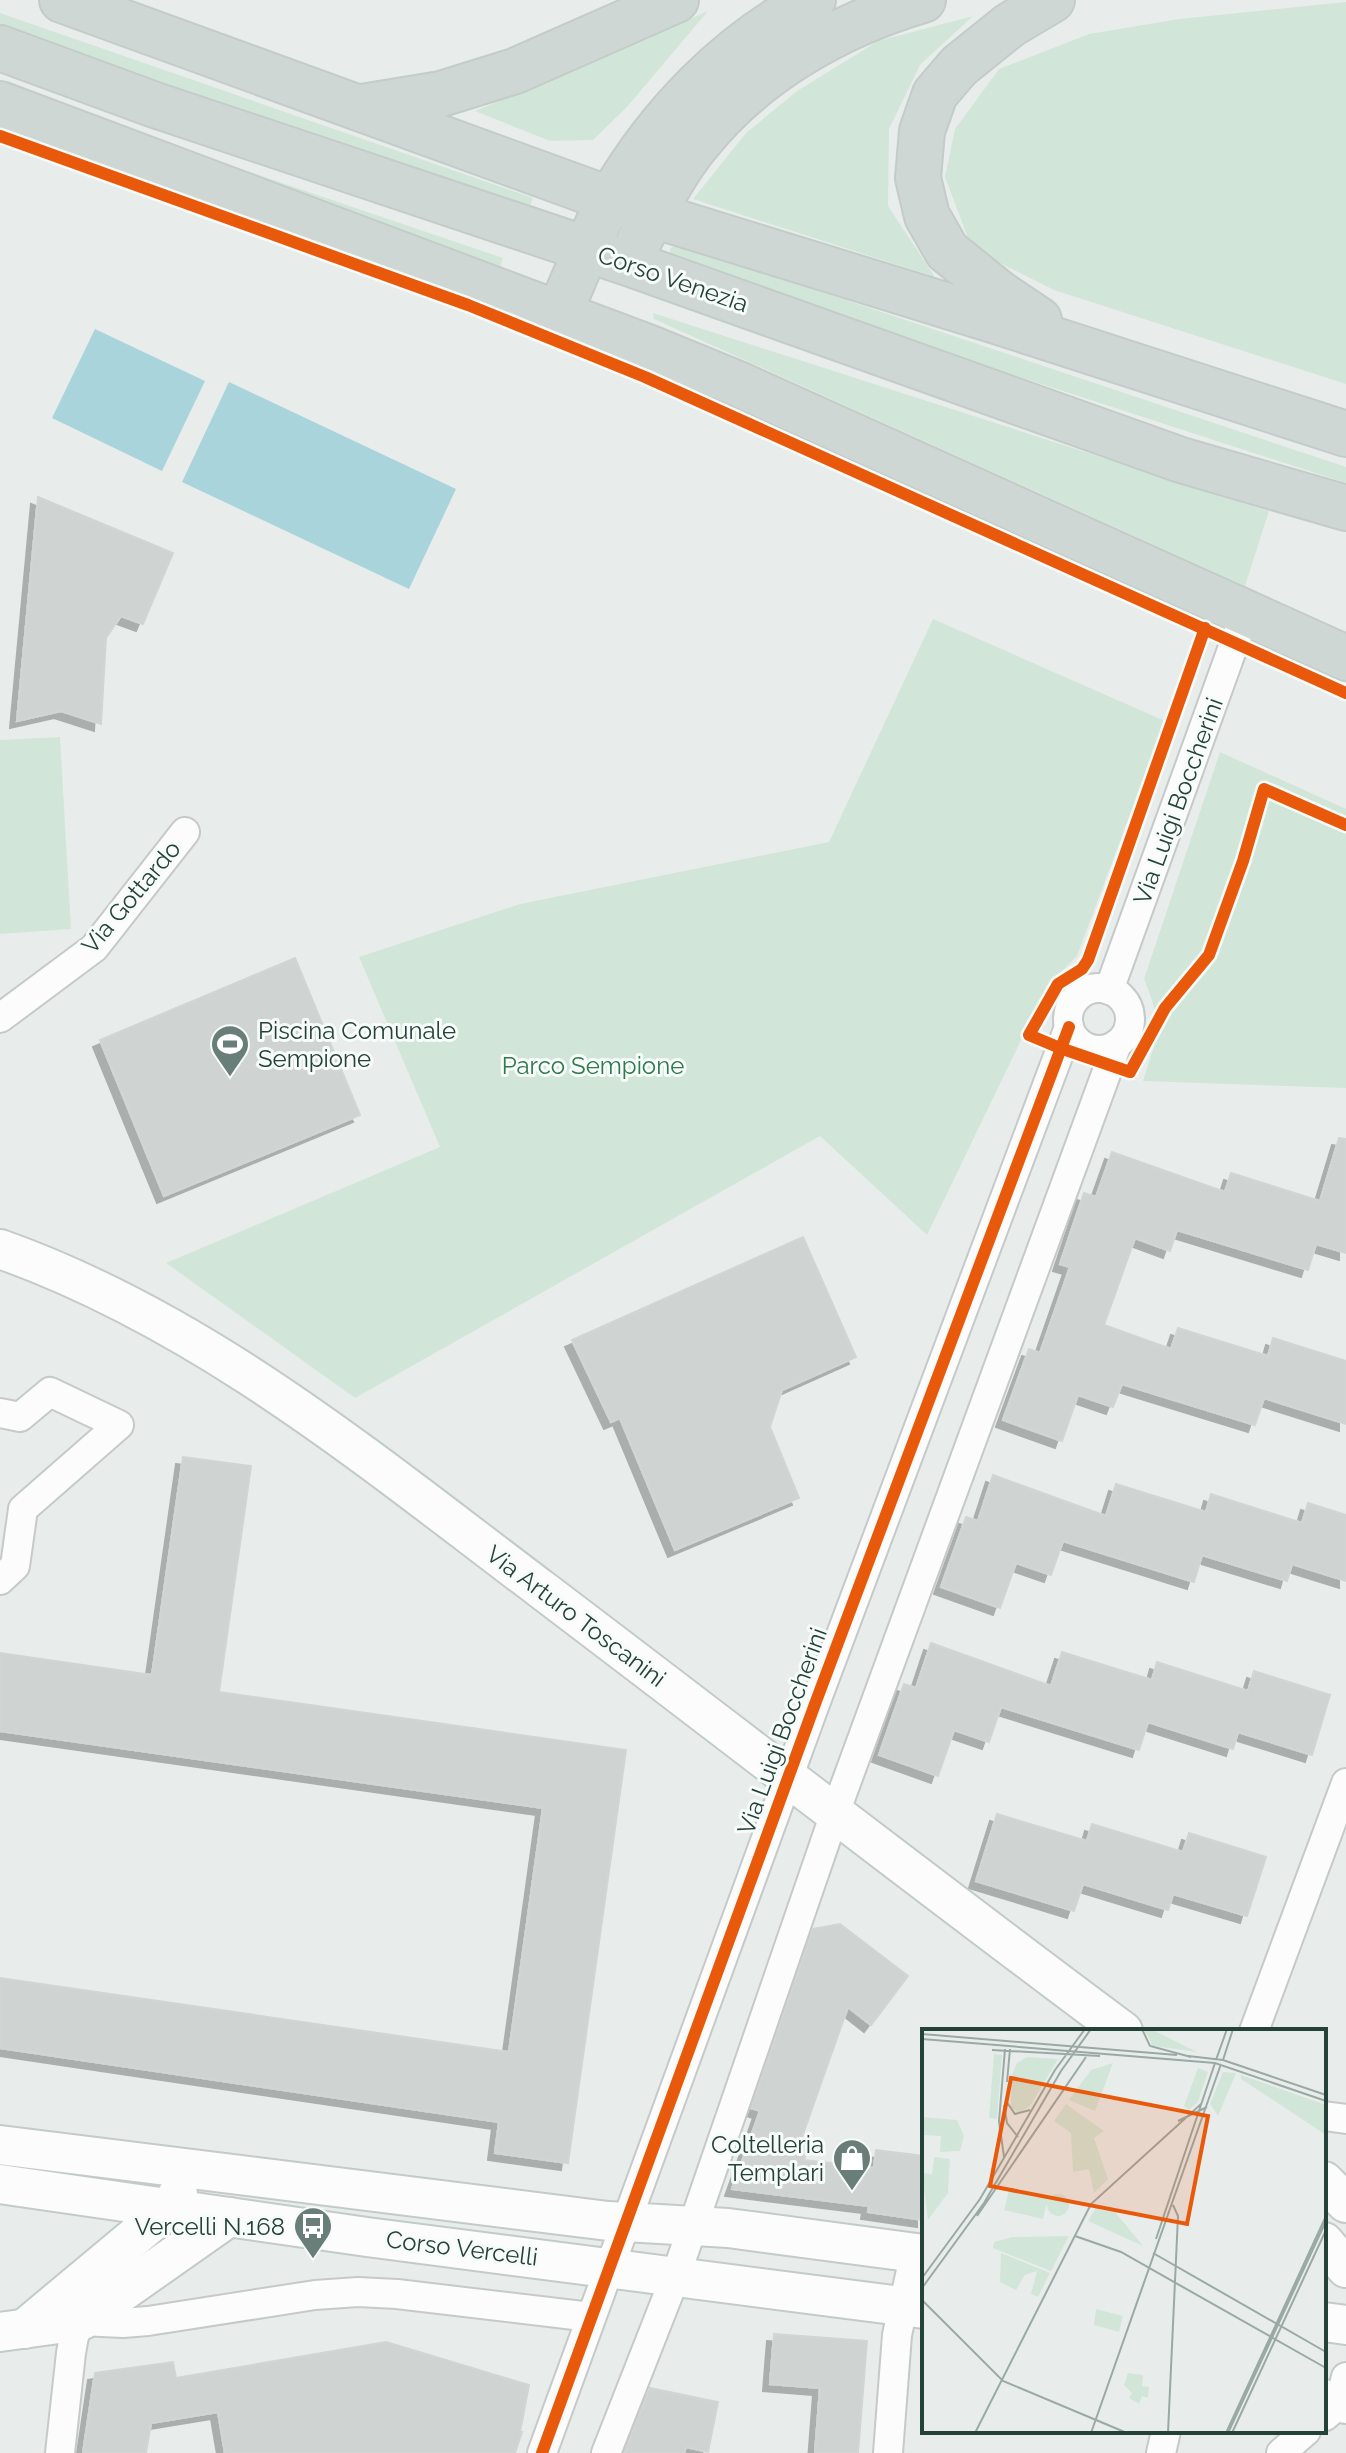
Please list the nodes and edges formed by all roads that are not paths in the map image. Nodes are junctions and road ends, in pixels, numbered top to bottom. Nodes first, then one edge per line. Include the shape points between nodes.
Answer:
1 (62, 0) edge
2 (676, 0) edge
3 (923, 0) edge
4 (1052, 0) edge
5 (801, 3) edge
6 (0, 48) edge
7 (0, 103) edge
8 (155, 105) junction
9 (361, 108) junction
10 (610, 200) junction
11 (653, 215) junction
12 (608, 256) junction
13 (558, 315) junction
14 (1084, 351) junction
15 (1346, 434) edge
16 (1346, 508) edge
17 (1246, 611) junction
18 (1346, 658) edge
19 (185, 832) dead end
20 (1109, 990) junction
21 (0, 1018) edge
22 (1069, 1027) junction
23 (1117, 1044) junction
24 (0, 1249) edge
25 (0, 1413) edge
26 (0, 1580) edge
27 (788, 1777) junction
28 (1346, 1783) edge
29 (835, 1813) junction
30 (1120, 2029) edge
31 (1255, 2029) edge
32 (1326, 2116) edge
33 (1346, 2119) edge
34 (0, 2145) edge
35 (194, 2169) junction
36 (1326, 2183) edge
37 (0, 2184) edge
38 (1346, 2203) edge
39 (169, 2208) junction
40 (229, 2217) junction
41 (625, 2223) junction
42 (694, 2225) junction
43 (1326, 2244) edge
44 (919, 2253) edge
45 (609, 2266) junction
46 (1346, 2268) edge
47 (676, 2275) junction
48 (914, 2308) edge
49 (591, 2317) junction
50 (81, 2321) junction
51 (1326, 2322) edge
52 (1346, 2325) edge
53 (12, 2330) edge
54 (1166, 2433) edge
55 (1304, 2433) edge
56 (60, 2453) edge
57 (542, 2453) edge
58 (606, 2453) edge
59 (888, 2453) edge
60 (1161, 2453) edge
61 (1281, 2453) edge

1 - 9 main road
2 - 9 main road via 515,71 441,94
3 - 11 main road via 880,12 769,75 699,141
4 - 14 main road via 1010,25 959,66 935,94 922,131 918,178 927,216 947,251
5 - 10 main road via 749,40 666,118
6 - 8 main road, Corso Venezia
7 - 8 main road via 51,97
7 - 13 main road
8 - 12 main road, Corso Venezia
9 - 10 main road
10 - 11 main road
10 - 12 main road
11 - 12 main road
11 - 14 main road
12 - 13 main road
12 - 16 main road, Corso Venezia via 1181,460
13 - 17 main road via 738,384
14 - 15 main road
17 - 18 main road
17 - 20 street, Via Luigi Boccherini
19 - 21 street, Via Gottardo via 94,948
20 - 22 street via 1091,989 1075,999
20 - 23 street via 1124,1001 1130,1019
22 - 23 street via 1085,1046 1101,1050
22 - 27 street, Via Luigi Boccherini
23 - 29 street
24 - 27 street, Via Arturo Toscanini via 169,1327 329,1429
25 - 26 street via 20,1417 50,1392 119,1425 23,1509 15,1566
27 - 29 street, Via Arturo Toscanini
27 - 41 street, Via Luigi Boccherini
28 - 31 street
29 - 30 street, Via Arturo Toscanini
29 - 42 street
32 - 33 street
34 - 35 street, Corso Vercelli
35 - 39 street
35 - 41 street, Corso Vercelli
36 - 38 street
37 - 39 street, Corso Vercelli
39 - 40 street, Corso Vercelli
39 - 53 street
40 - 45 street, Corso Vercelli
40 - 50 street
41 - 42 street, Corso Vercelli
41 - 45 street, Via Luigi Boccherini
42 - 44 street, Corso Vercelli
42 - 47 street
43 - 46 street
44 - 48 street
45 - 47 street, Corso Vercelli
45 - 49 street, Via Luigi Boccherini
47 - 48 street, Corso Vercelli
47 - 58 street
48 - 59 street via 897,2335
49 - 50 street via 371,2292 135,2322
49 - 57 street, Via Luigi Boccherini
50 - 53 street
50 - 56 street via 71,2353
51 - 52 street
54 - 60 street
55 - 61 street

